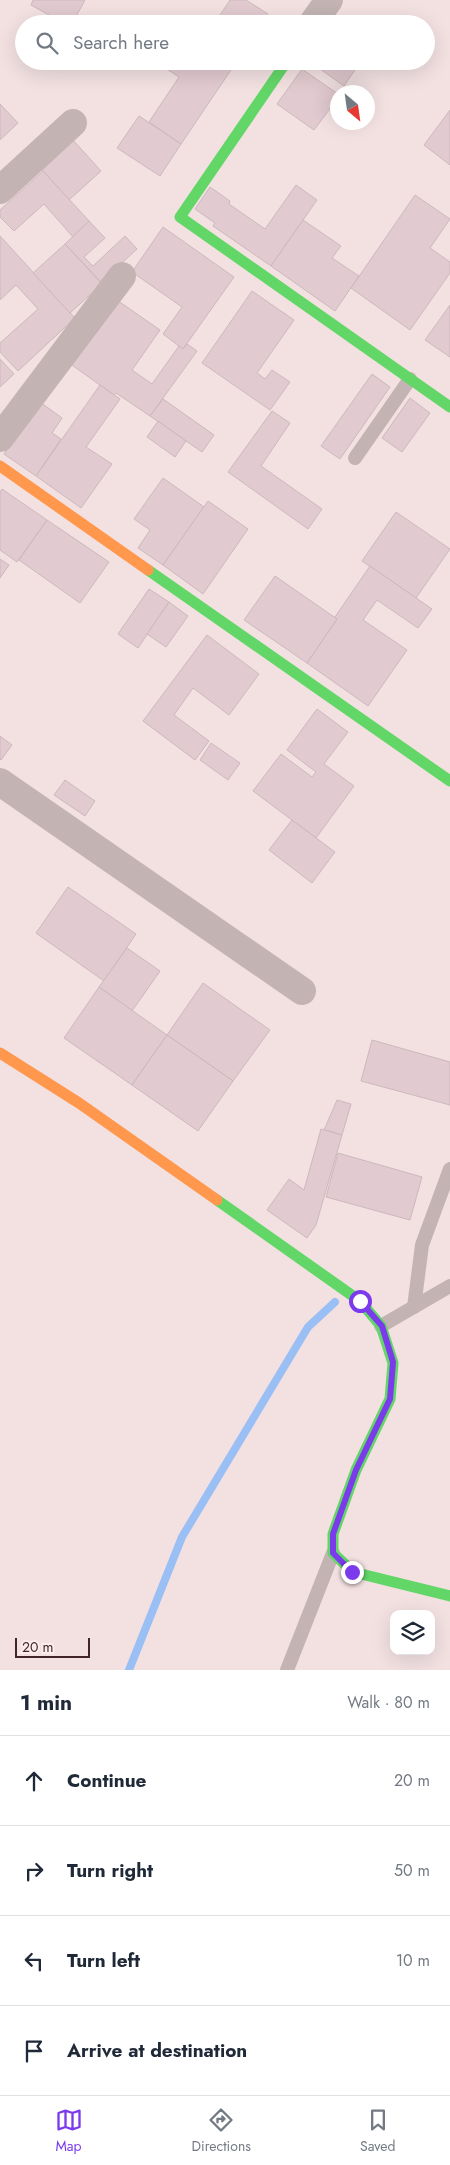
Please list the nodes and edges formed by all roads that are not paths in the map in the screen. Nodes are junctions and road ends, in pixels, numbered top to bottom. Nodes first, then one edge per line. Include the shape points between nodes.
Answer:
1 (329, 0) edge
2 (318, 15) edge
3 (281, 70) edge
4 (73, 122) dead end
5 (0, 190) edge
6 (122, 276) dead end
7 (410, 379) junction
8 (450, 407) edge
9 (0, 438) edge
10 (355, 458) dead end
11 (0, 466) edge
12 (450, 781) edge
13 (0, 782) edge
14 (302, 991) dead end
15 (0, 1053) edge
16 (450, 1169) edge
17 (450, 1286) edge
18 (414, 1307) junction
19 (382, 1326) junction
20 (333, 1553) junction
21 (450, 1596) edge
22 (287, 1670) edge

1 - 2 street
3 - 7 street via 180,218
4 - 5 street
6 - 9 street
7 - 8 street
7 - 10 lane
11 - 12 street
13 - 14 street
15 - 19 street via 79,1103 360,1301
16 - 18 lane via 422,1246
17 - 18 lane
18 - 19 lane
19 - 20 street via 393,1362 390,1399 356,1470 333,1534
20 - 21 street via 352,1572
20 - 22 lane

